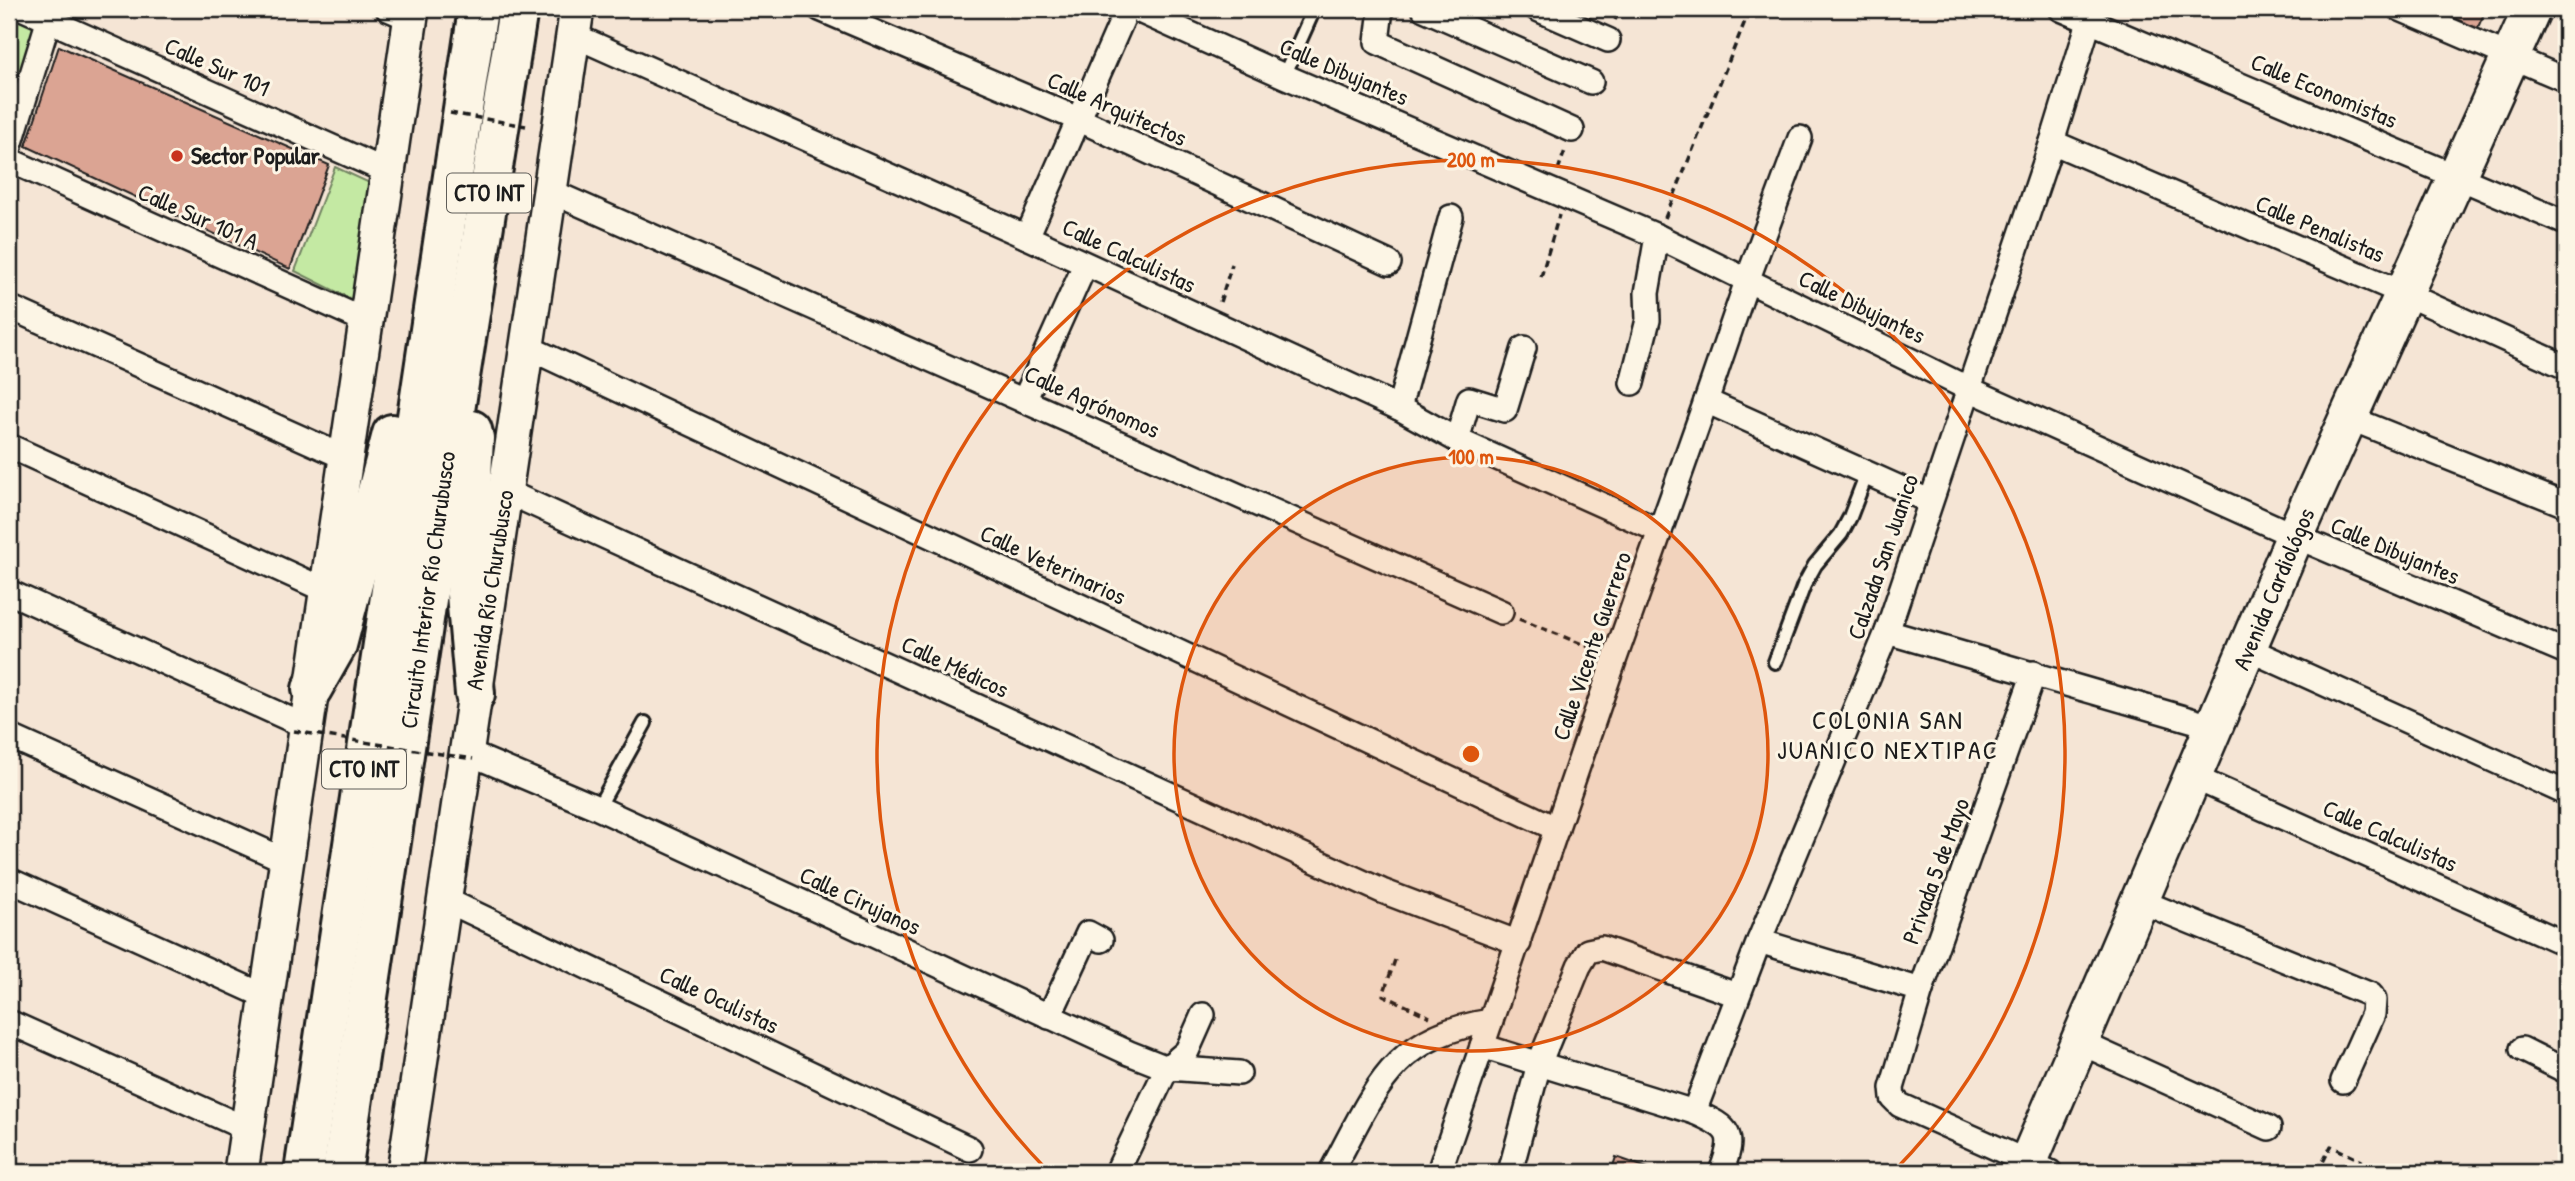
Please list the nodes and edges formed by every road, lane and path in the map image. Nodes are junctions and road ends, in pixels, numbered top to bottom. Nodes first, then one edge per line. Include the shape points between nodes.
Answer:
1 (24, 9) edge
2 (478, 9) edge
3 (518, 9) edge
4 (820, 9) edge
5 (1127, 9) edge
6 (1135, 9) edge
7 (1314, 9) edge
8 (1381, 9) edge
9 (1424, 9) edge
10 (1537, 9) edge
11 (1750, 9) edge
12 (2061, 9) edge
13 (2400, 9) edge
14 (2532, 9) edge
15 (404, 12) edge
16 (50, 14) edge
17 (2091, 15) edge
18 (575, 22) edge
19 (1608, 40) dead end
20 (2511, 56) junction
21 (1284, 76) junction
22 (2566, 80) edge
23 (1591, 82) dead end
24 (450, 113) dead end
25 (1078, 119) junction
26 (526, 125) dead end
27 (1572, 131) dead end
28 (1800, 138) dead end
29 (2052, 142) junction
30 (9, 149) edge
31 (9, 160) edge
32 (388, 173) junction
33 (2456, 175) junction
34 (550, 191) junction
35 (1451, 217) dead end
36 (1558, 218) dead end
37 (2566, 223) edge
38 (1657, 236) junction
39 (1027, 237) junction
40 (1389, 263) dead end
41 (1232, 264) dead end
42 (1085, 265) junction
43 (1541, 277) dead end
44 (1746, 281) junction
45 (2403, 293) junction
46 (9, 307) edge
47 (366, 321) junction
48 (1212, 324) junction
49 (527, 347) junction
50 (1524, 348) dead end
51 (423, 366) junction
52 (2566, 367) edge
53 (460, 377) junction
54 (1632, 383) dead end
55 (1969, 389) junction
56 (1024, 401) junction
57 (1706, 401) junction
58 (1398, 408) junction
59 (2347, 417) junction
60 (1457, 440) junction
61 (9, 446) edge
62 (346, 458) junction
63 (1867, 473) junction
64 (505, 491) junction
65 (1929, 501) junction
66 (2566, 505) edge
67 (1660, 531) junction
68 (2295, 536) junction
69 (327, 591) junction
70 (9, 592) edge
71 (1500, 612) joint
72 (1887, 632) junction
73 (2248, 649) junction
74 (2566, 652) edge
75 (1615, 658) junction
76 (1776, 662) dead end
77 (2034, 673) junction
78 (312, 689) junction
79 (475, 694) junction
80 (645, 723) dead end
81 (2215, 727) junction
82 (300, 729) junction
83 (9, 736) edge
84 (470, 755) junction
85 (2193, 777) junction
86 (2566, 793) edge
87 (598, 808) junction
88 (1557, 830) junction
89 (287, 860) junction
90 (9, 880) edge
91 (444, 899) junction
92 (2140, 901) junction
93 (1101, 940) dead end
94 (1759, 941) junction
95 (1519, 943) junction
96 (2566, 944) edge
97 (1395, 960) dead end
98 (1921, 990) junction
99 (1737, 995) junction
100 (267, 997) junction
101 (1203, 1015) dead end
102 (1049, 1017) junction
103 (1491, 1021) junction
104 (9, 1023) edge
105 (2079, 1042) junction
106 (1424, 1043) junction
107 (1482, 1046) junction
108 (2522, 1049) dead end
109 (1539, 1065) junction
110 (1167, 1068) junction
111 (2566, 1071) edge
112 (1239, 1073) dead end
113 (2343, 1081) dead end
114 (1694, 1112) junction
115 (2269, 1128) dead end
116 (247, 1129) junction
117 (970, 1149) dead end
118 (2362, 1161) dead end
119 (2034, 1169) edge
120 (409, 1170) edge
121 (1728, 1170) edge
122 (241, 1172) edge
123 (304, 1172) edge
124 (342, 1172) edge
125 (1117, 1172) edge
126 (1331, 1172) edge
127 (1439, 1172) edge
128 (1510, 1172) edge
129 (2318, 1172) edge

1 - 16 street, Calle Sur 101
2 - 51 highway, Circuito Interior Río Churubusco / CTO INT
3 - 53 highway, Circuito Interior Río Churubusco / CTO INT
4 - 25 street, Calle Arquitectos
5 - 25 street
6 - 21 street, Calle Dibujantes
7 - 21 lane
8 - 27 street via 1377,42
9 - 23 street
10 - 19 street
11 - 38 path
12 - 17 street, Calle Economistas
13 - 20 street
14 - 20 main road, Avenida Cardiológos
15 - 32 main road, CTO INT
16 - 30 street
16 - 32 street, Calle Sur 101
17 - 29 street, Calzada San Juanico
17 - 33 street, Calle Economistas
18 - 34 main road, Avenida Río Churubusco / CTO INT
18 - 39 street, Calle Calculistas
20 - 22 street
20 - 33 main road, Avenida Cardiológos
21 - 38 street, Calle Dibujantes
24 - 26 path, bridge
25 - 39 street
25 - 40 street, Calle Arquitectos
28 - 44 street, Calle Vicente Guerrero
29 - 45 street, Calle Penalistas
29 - 55 street, Calzada San Juanico
31 - 47 street, Calle Sur 101 A
32 - 47 main road, CTO INT
33 - 37 street, Calle Economistas
33 - 45 main road, Avenida Cardiológos
34 - 49 main road, Avenida Río Churubusco / CTO INT
34 - 56 street, Calle Agrónomos
35 - 58 street
36 - 43 path
38 - 44 street, Calle Dibujantes
38 - 54 street via 1647,293 1648,320
39 - 42 street, Calle Calculistas
41 - 48 path
42 - 48 street, Calle Calculistas
42 - 56 street
44 - 55 street, Calle Dibujantes
44 - 57 street, Calle Vicente Guerrero
45 - 52 street, Calle Penalistas
45 - 59 main road, Avenida Cardiológos
46 - 62 street
47 - 62 main road, CTO INT
48 - 58 street, Calle Calculistas
49 - 64 main road, Avenida Río Churubusco / CTO INT
49 - 88 street, Calle Veterinarios
50 - 60 street via 1505,410 1469,399
51 - 78 highway via 396,418 337,645
51 - 123 highway, Circuito Interior Río Churubusco / CTO INT
53 - 79 highway via 474,438 466,594
53 - 124 highway, Circuito Interior Río Churubusco / CTO INT
55 - 65 street, Calzada San Juanico
55 - 68 street, Calle Dibujantes
56 - 71 street, Calle Agrónomos
57 - 63 street
57 - 67 street, Calle Vicente Guerrero
58 - 60 street, Calle Calculistas
59 - 66 street
59 - 68 main road, Avenida Cardiológos
60 - 67 street, Calle Calculistas
61 - 69 street
62 - 69 main road, CTO INT
63 - 65 street
63 - 76 lane via 1846,525 1804,585
64 - 79 main road, Avenida Río Churubusco / CTO INT
64 - 95 street, Calle Médicos via 1382,891
65 - 72 street, Calzada San Juanico
67 - 75 street, Calle Vicente Guerrero
68 - 73 main road, Avenida Cardiológos
68 - 74 street, Calle Dibujantes
69 - 78 main road, CTO INT
70 - 82 street
71 - 75 path
72 - 77 street
72 - 94 street, Calzada San Juanico
73 - 81 main road, Avenida Cardiológos
73 - 86 street
75 - 88 street, Calle Vicente Guerrero
77 - 81 street
77 - 98 street, Privada 5 de Mayo
78 - 82 main road, CTO INT
79 - 84 main road, Avenida Río Churubusco / CTO INT
80 - 87 lane
81 - 85 main road, Avenida Cardiológos
82 - 84 path, bridge
82 - 89 main road, CTO INT
83 - 89 street
84 - 87 street, Calle Cirujanos
84 - 91 main road, Avenida Río Churubusco / CTO INT
85 - 92 main road, Avenida Cardiológos
85 - 96 street, Calle Calculistas
87 - 102 street, Calle Cirujanos
88 - 95 street, Calle Vicente Guerrero
89 - 100 main road, CTO INT
90 - 100 street
91 - 117 street, Calle Oculistas
91 - 120 main road, Avenida Río Churubusco / CTO INT
92 - 105 main road, Avenida Cardiológos
92 - 113 street via 2371,995 2373,1014
93 - 102 street via 1088,933
94 - 98 street
94 - 99 street, Calzada San Juanico
95 - 103 street, Calle Vicente Guerrero
97 - 106 path via 1383,995 1433,1019
98 - 119 street, Privada 5 de Mayo via 1893,1098
99 - 109 street via 1602,948 1588,951
99 - 114 street, Calzada San Juanico
100 - 116 main road, CTO INT
101 - 110 street via 1187,1051
102 - 110 street, Calle Cirujanos
103 - 106 street via 1467,1024
103 - 107 street, Calle Vicente Guerrero
104 - 116 street
105 - 115 street
105 - 119 main road, Avenida Cardiológos
106 - 126 street via 1384,1076
107 - 109 street
107 - 127 street, Calle Vicente Guerrero
108 - 111 street
109 - 114 street
109 - 128 street
110 - 112 street, Calle Cirujanos
110 - 125 street
114 - 121 street via 1716,1122 1731,1140
116 - 122 main road, CTO INT
118 - 129 path via 2331,1146

